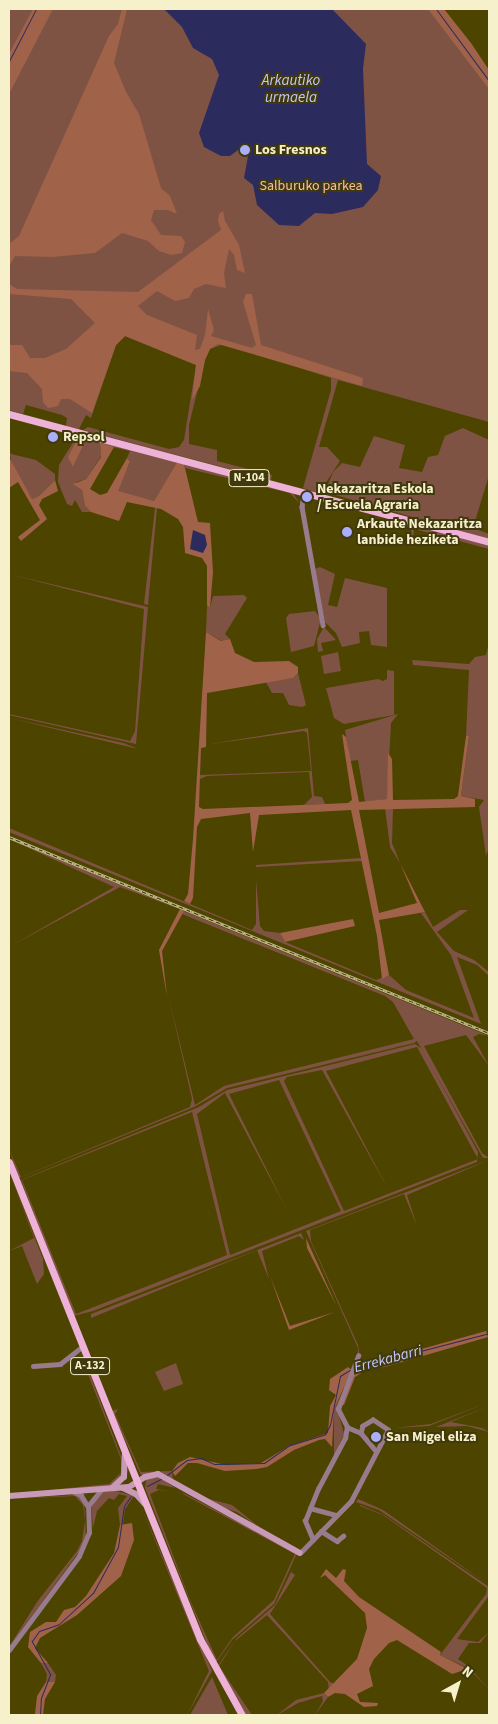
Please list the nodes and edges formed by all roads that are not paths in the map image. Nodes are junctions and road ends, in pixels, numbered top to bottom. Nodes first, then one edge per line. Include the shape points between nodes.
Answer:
1 (9, 414) edge
2 (304, 492) junction
3 (489, 542) edge
4 (323, 625) dead end
5 (9, 1162) edge
6 (82, 1347) junction
7 (358, 1356) dead end
8 (33, 1366) dead end
9 (347, 1427) junction
10 (361, 1433) junction
11 (124, 1450) junction
12 (376, 1451) junction
13 (124, 1477) junction
14 (138, 1484) junction
15 (126, 1487) junction
16 (102, 1489) junction
17 (109, 1489) junction
18 (87, 1491) junction
19 (74, 1492) junction
20 (9, 1496) edge
21 (88, 1503) junction
22 (148, 1508) junction
23 (310, 1508) junction
24 (336, 1514) junction
25 (320, 1531) junction
26 (343, 1536) dead end
27 (313, 1540) junction
28 (300, 1553) joint
29 (9, 1650) edge
30 (242, 1715) edge

1 - 2 main road, N-104
2 - 3 main road, N-104
2 - 4 street via 302,507
5 - 6 main road, A-132
6 - 8 street via 60,1364
6 - 11 main road, A-132
7 - 9 street via 338,1409
9 - 10 street
9 - 23 street via 345,1438
10 - 12 street
10 - 12 street via 364,1426 373,1420 388,1430
11 - 13 main road
11 - 14 main road, A-132
12 - 24 street via 351,1501
13 - 15 main road
13 - 17 main road
14 - 15 main road
14 - 22 main road, A-132
14 - 28 main road via 158,1474
15 - 17 main road
15 - 22 main road
16 - 17 main road
16 - 18 main road
16 - 21 street
18 - 19 main road
18 - 21 street
19 - 20 main road
19 - 21 street
21 - 29 street via 89,1532 83,1550
22 - 30 main road, A-132 via 200,1640
23 - 24 street
23 - 27 street via 305,1521
24 - 25 street
25 - 26 street via 337,1541
25 - 27 street
27 - 28 street

